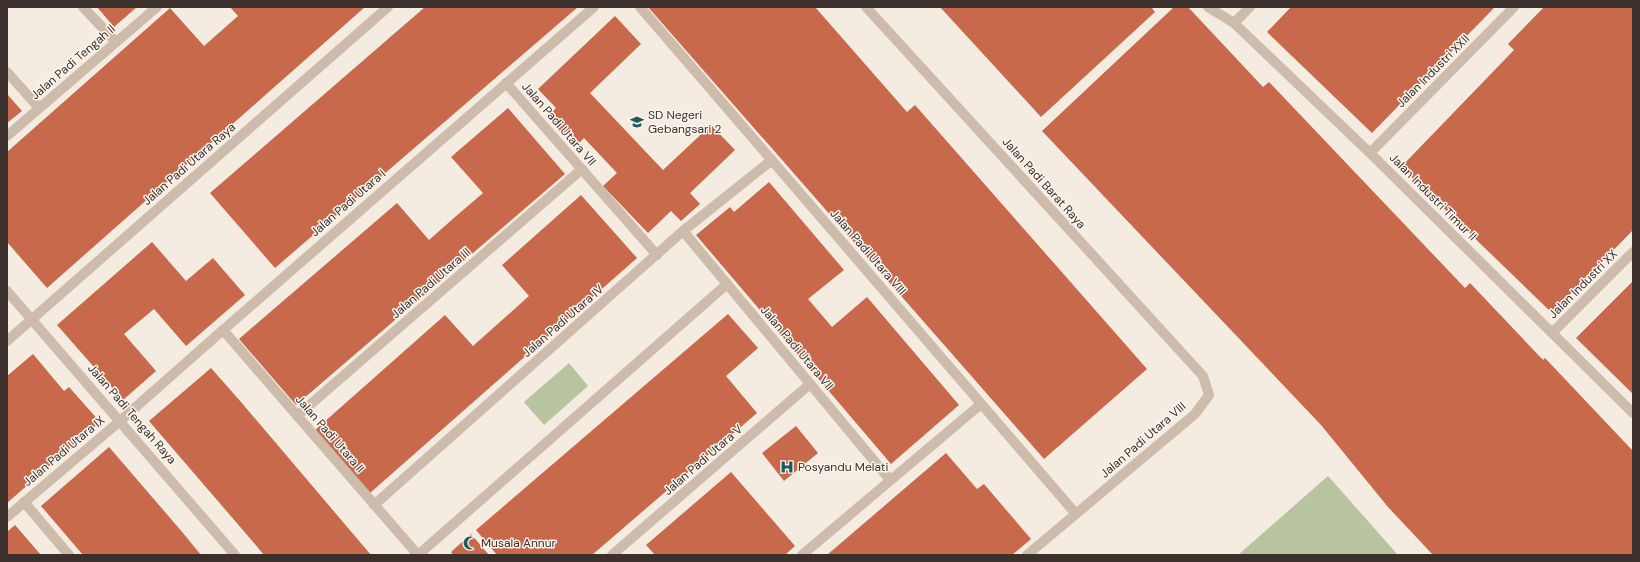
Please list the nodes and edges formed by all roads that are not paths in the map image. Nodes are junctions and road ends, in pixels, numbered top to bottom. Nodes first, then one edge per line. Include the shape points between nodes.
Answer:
1 (83, 7) edge
2 (157, 7) edge
3 (388, 7) edge
4 (594, 7) edge
5 (640, 7) edge
6 (866, 7) edge
7 (1208, 7) edge
8 (1250, 7) edge
9 (1514, 7) edge
10 (1234, 23) junction
11 (116, 42) junction
12 (7, 72) edge
13 (506, 83) junction
14 (39, 108) junction
15 (7, 136) edge
16 (1370, 153) junction
17 (772, 160) junction
18 (582, 169) junction
19 (683, 231) junction
20 (1633, 252) edge
21 (657, 255) junction
22 (727, 284) junction
23 (7, 291) edge
24 (32, 318) junction
25 (223, 330) junction
26 (1552, 333) junction
27 (7, 341) edge
28 (1203, 376) joint
29 (810, 384) junction
30 (981, 404) junction
31 (1633, 413) edge
32 (297, 416) junction
33 (120, 421) junction
34 (890, 480) junction
35 (24, 502) junction
36 (374, 505) junction
37 (1076, 514) junction
38 (7, 517) edge
39 (69, 555) edge
40 (236, 555) edge
41 (418, 555) edge
42 (612, 555) edge
43 (802, 555) edge
44 (1027, 555) edge

1 - 11 street
2 - 11 street, Jalan Padi Tengah II
3 - 24 street, Jalan Padi Utara Raya
4 - 13 street, Jalan Padi Utara I
5 - 17 street, Jalan Padi Utara VIII
6 - 28 street, Jalan Padi Barat Raya
7 - 10 street, Jalan Industri Timur II
8 - 10 street
9 - 16 street, Jalan Industri XXII
10 - 16 street, Jalan Industri Timur II
11 - 14 street, Jalan Padi Tengah II
12 - 14 street
13 - 18 street, Jalan Padi Utara VII
13 - 25 street, Jalan Padi Utara I
14 - 15 street, Jalan Padi Tengah II
16 - 26 street, Jalan Industri Timur II
17 - 19 street, Jalan Padi Utara IV
17 - 30 street, Jalan Padi Utara VIII
18 - 21 street, Jalan Padi Utara VII
18 - 32 street, Jalan Padi Utara III
19 - 21 street, Jalan Padi Utara IV
19 - 22 street, Jalan Padi Utara VII
20 - 26 street, Jalan Industri XX
21 - 36 street, Jalan Padi Utara IV
22 - 29 street, Jalan Padi Utara VII
22 - 41 street
23 - 24 street, Jalan Padi Tengah Raya
24 - 27 street, Jalan Padi Utara Raya
24 - 33 street, Jalan Padi Tengah Raya
25 - 32 street, Jalan Padi Utara II
25 - 33 street, Jalan Padi Utara I
26 - 31 street, Jalan Industri Timur II
28 - 37 street, Jalan Padi Utara VIII via 1209,395 1195,414
29 - 34 street, Jalan Padi Utara VII
29 - 42 street, Jalan Padi Utara V
30 - 34 street
30 - 37 street, Jalan Padi Utara VIII
32 - 36 street, Jalan Padi Utara II
33 - 35 street, Jalan Padi Utara IX
33 - 40 street, Jalan Padi Tengah Raya
34 - 43 street
35 - 38 street, Jalan Padi Utara IX
35 - 39 street
36 - 41 street, Jalan Padi Utara II
37 - 44 street, Jalan Padi Utara VIII

